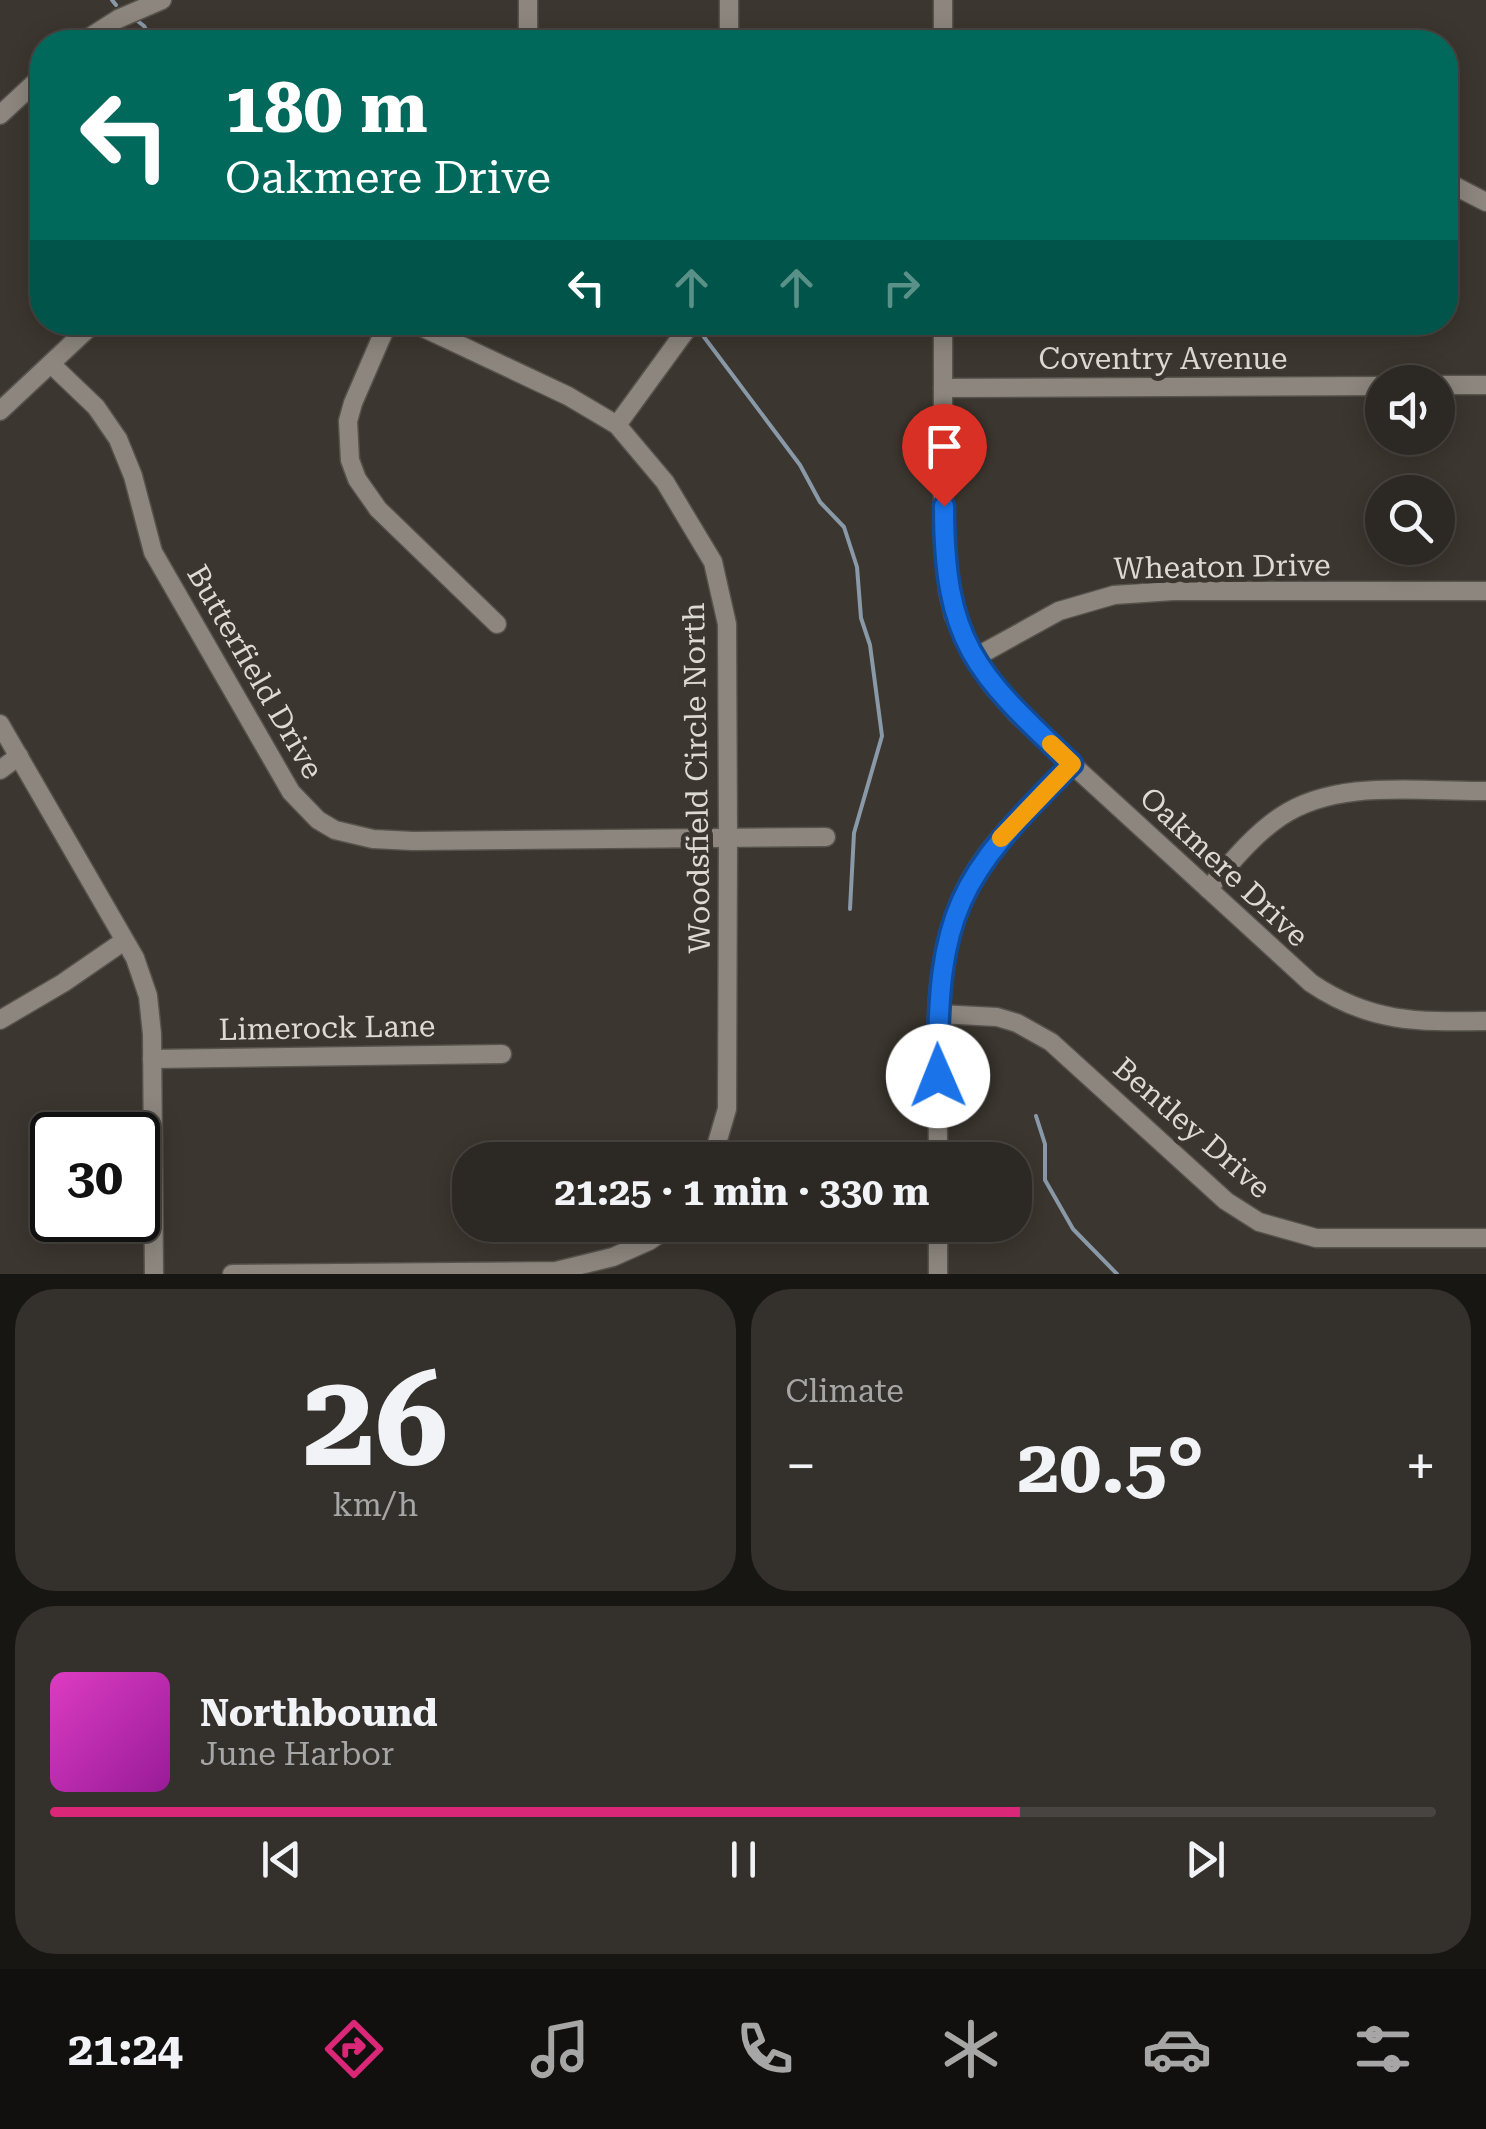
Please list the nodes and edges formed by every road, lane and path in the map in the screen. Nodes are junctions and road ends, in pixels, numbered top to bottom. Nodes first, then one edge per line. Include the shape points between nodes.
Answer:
1 (162, 0) edge
2 (528, 0) edge
3 (729, 0) edge
4 (943, 0) edge
5 (100, 30) edge
6 (528, 30) edge
7 (729, 30) edge
8 (943, 30) edge
9 (30, 87) edge
10 (0, 114) edge
11 (1458, 188) edge
12 (1486, 202) edge
13 (82, 335) edge
14 (382, 335) edge
15 (439, 335) edge
16 (683, 335) edge
17 (943, 335) edge
18 (52, 365) junction
19 (1486, 385) edge
20 (1365, 386) edge
21 (1455, 386) edge
22 (943, 388) junction
23 (0, 411) edge
24 (617, 426) junction
25 (1486, 590) edge
26 (497, 624) dead end
27 (974, 658) junction
28 (0, 724) edge
29 (19, 756) junction
30 (1072, 764) junction
31 (0, 770) edge
32 (1486, 792) edge
33 (826, 837) dead end
34 (728, 839) junction
35 (1208, 889) junction
36 (124, 941) junction
37 (938, 1014) junction
38 (0, 1020) edge
39 (1486, 1021) edge
40 (502, 1054) dead end
41 (152, 1058) junction
42 (717, 1142) edge
43 (938, 1142) edge
44 (1486, 1238) edge
45 (647, 1242) edge
46 (938, 1242) edge
47 (154, 1274) edge
48 (232, 1274) edge
49 (938, 1274) edge

1 - 5 street
2 - 6 street
3 - 7 street
4 - 8 street
9 - 10 street
11 - 12 street
13 - 18 street
14 - 26 street via 353,403 347,440 357,479 378,509
15 - 24 street, Woodsfield Circle North
16 - 24 street
17 - 22 street, Oakmere Drive
18 - 23 street
18 - 34 street, Butterfield Drive via 118,439 153,552 280,776 318,820 354,836 393,840
19 - 21 street
20 - 22 street, Coventry Avenue
22 - 27 street, Oakmere Drive via 945,564 954,616
24 - 34 street, Woodsfield Circle North via 665,482 719,579 727,624
25 - 27 street, Wheaton Drive via 1114,594 1060,611
27 - 30 street, Oakmere Drive via 1004,700
28 - 29 street
29 - 31 street
29 - 36 street
30 - 35 street, Oakmere Drive
30 - 37 street via 1015,821 968,884 946,939
32 - 35 street via 1370,792 1314,800 1263,830
33 - 34 street, Butterfield Drive
34 - 42 street, Woodsfield Circle North via 726,1109
35 - 39 street, Oakmere Drive via 1296,971 1345,1004 1403,1020
36 - 38 street
36 - 41 street via 148,996
37 - 43 street
37 - 44 street, Bentley Drive via 998,1016 1052,1042 1226,1201 1258,1222 1316,1238
40 - 41 street, Limerock Lane
41 - 47 street
45 - 48 street via 556,1271
46 - 49 street

